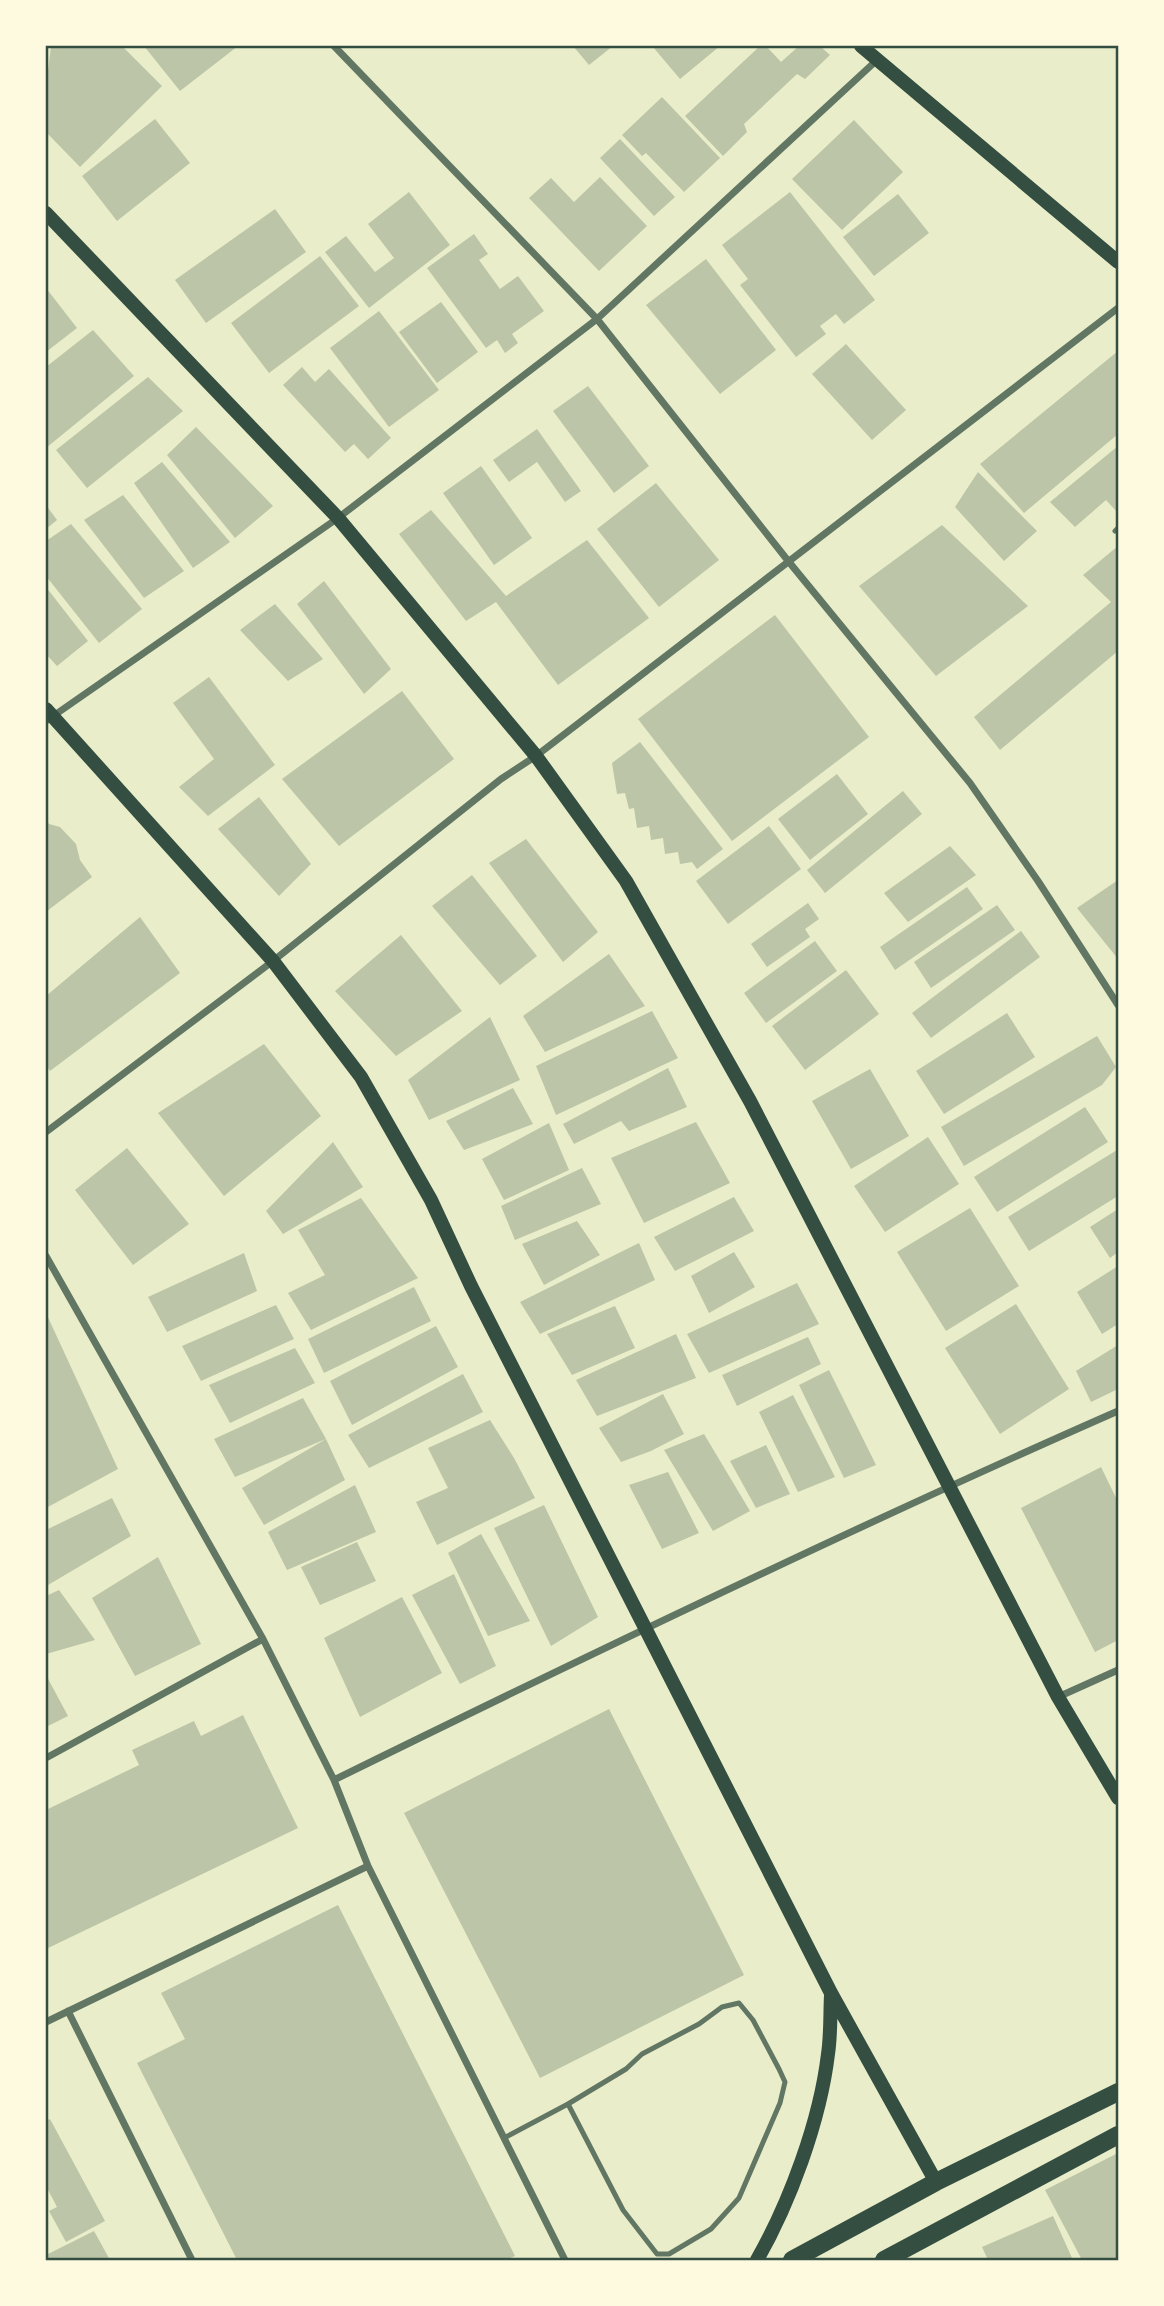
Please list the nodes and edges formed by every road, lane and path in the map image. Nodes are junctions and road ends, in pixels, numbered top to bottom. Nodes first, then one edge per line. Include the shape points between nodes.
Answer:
1 (334, 46) edge
2 (861, 46) edge
3 (877, 60) junction
4 (46, 213) edge
5 (1118, 262) edge
6 (1118, 308) edge
7 (597, 318) junction
8 (338, 518) junction
9 (789, 562) junction
10 (48, 715) edge
11 (536, 756) junction
12 (273, 961) junction
13 (1118, 1005) edge
14 (46, 1132) edge
15 (46, 1256) edge
16 (1118, 1411) edge
17 (948, 1486) junction
18 (646, 1626) junction
19 (263, 1639) junction
20 (1118, 1670) edge
21 (1059, 1697) junction
22 (46, 1758) edge
23 (334, 1780) junction
24 (1118, 1798) edge
25 (368, 1866) junction
26 (831, 1993) junction
27 (68, 2011) junction
28 (46, 2022) edge
29 (1118, 2092) edge
30 (568, 2104) junction
31 (1118, 2135) edge
32 (504, 2138) junction
33 (936, 2182) junction
34 (192, 2260) edge
35 (565, 2260) edge
36 (757, 2260) edge
37 (792, 2260) edge
38 (884, 2260) edge

1 - 7 street
2 - 3 main road
3 - 5 main road
3 - 7 street
4 - 8 main road
6 - 9 street
7 - 8 street
7 - 9 street
8 - 10 street
8 - 11 main road
9 - 11 street
9 - 13 street via 970,783
10 - 12 main road
11 - 12 street
11 - 17 main road via 626,881 687,985
12 - 14 street
12 - 18 main road via 361,1077 431,1200
15 - 19 street
16 - 17 street
17 - 18 street
17 - 21 main road
18 - 23 street
18 - 26 main road
19 - 22 street
19 - 23 street
20 - 21 street
21 - 24 main road
23 - 25 street
25 - 27 street
25 - 32 street
26 - 33 main road
26 - 36 main road via 829,2052 815,2119 787,2197
27 - 28 street
27 - 34 street
29 - 33 main road
30 - 30 lane via 623,2210 657,2254 669,2254 711,2230 738,2198 785,2082 753,2020 738,2003 722,2007 642,2054
30 - 32 lane
31 - 38 main road
32 - 35 street
33 - 37 main road

